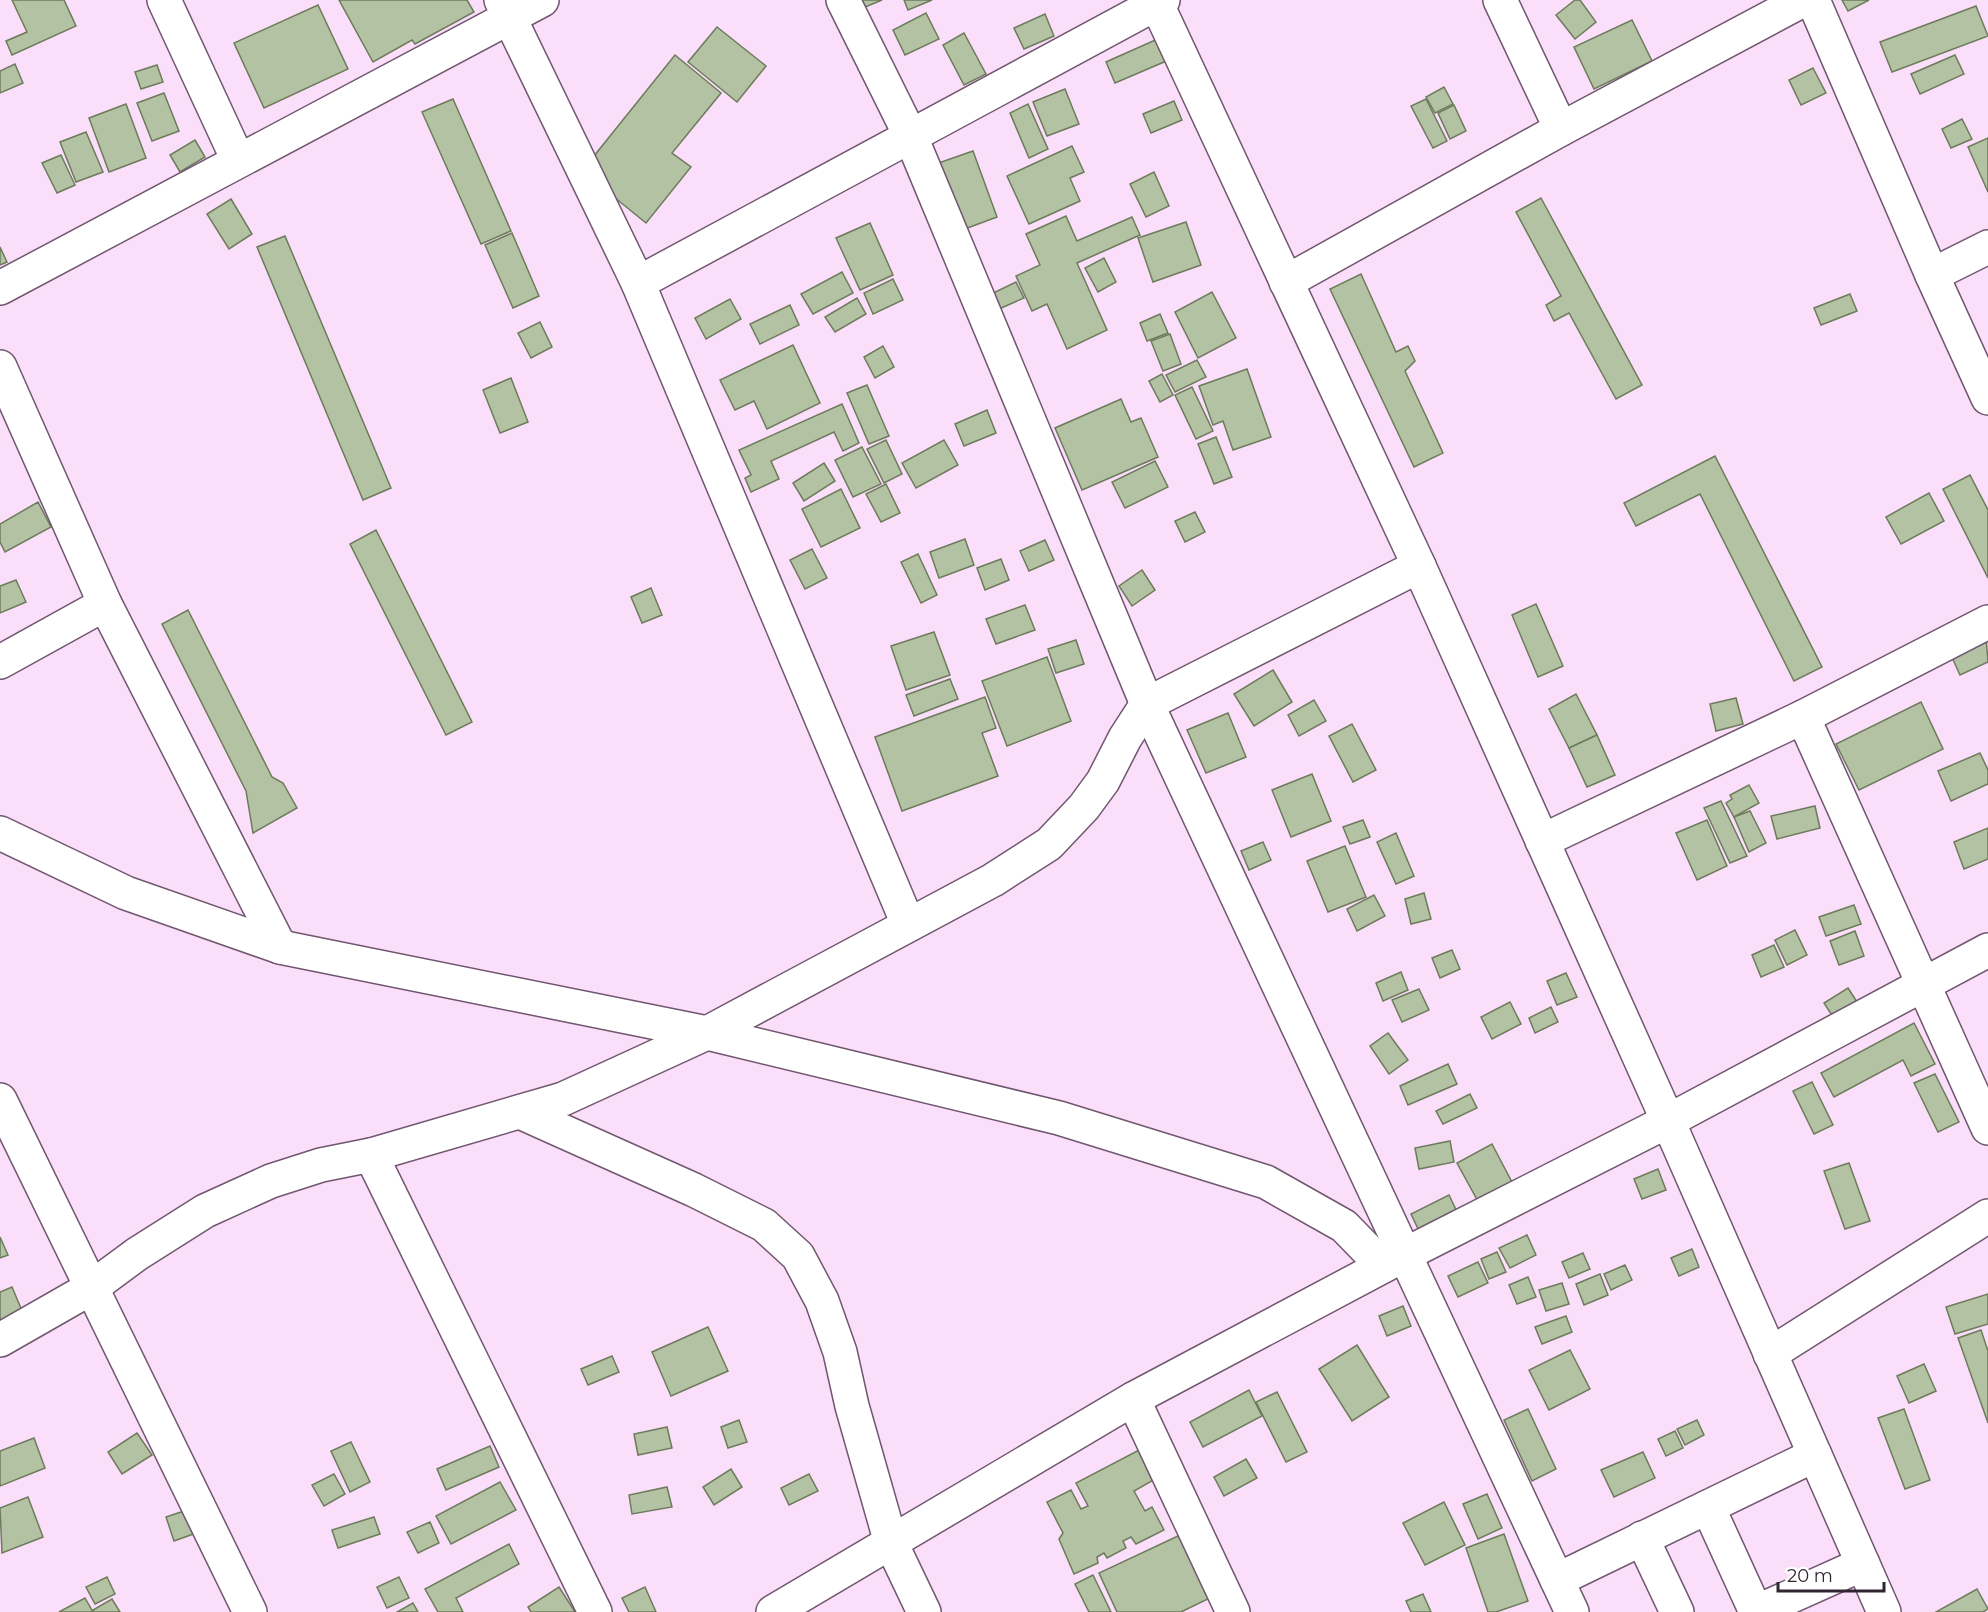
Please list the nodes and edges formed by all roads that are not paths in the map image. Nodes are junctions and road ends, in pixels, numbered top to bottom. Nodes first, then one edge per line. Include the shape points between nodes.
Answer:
1 (164, 0) edge
2 (542, 0) edge
3 (843, 0) edge
4 (1500, 0) edge
5 (1803, 0) edge
6 (1813, 0) edge
7 (1158, 1) edge
8 (506, 9) edge
9 (1561, 129) junction
10 (911, 137) junction
11 (238, 160) junction
12 (1988, 247) edge
13 (1932, 275) junction
14 (1286, 282) junction
15 (638, 283) junction
16 (0, 288) edge
17 (0, 367) edge
18 (1988, 398) edge
19 (1419, 566) junction
20 (105, 604) junction
21 (1988, 622) edge
22 (0, 662) edge
23 (1147, 704) junction
24 (1803, 717) junction
25 (0, 833) edge
26 (1542, 841) junction
27 (908, 924) junction
28 (280, 947) junction
29 (1988, 950) edge
30 (1922, 985) junction
31 (707, 1033) junction
32 (0, 1100) edge
33 (520, 1112) junction
34 (1668, 1121) junction
35 (1988, 1128) edge
36 (371, 1155) junction
37 (1988, 1216) edge
38 (1393, 1260) junction
39 (91, 1288) junction
40 (0, 1340) edge
41 (1770, 1354) junction
42 (1133, 1399) junction
43 (1815, 1455) junction
44 (1708, 1507) junction
45 (1642, 1538) junction
46 (891, 1543) junction
47 (1863, 1564) junction
48 (1557, 1580) junction
49 (1793, 1604) edge
50 (250, 1612) edge
51 (595, 1612) edge
52 (773, 1612) edge
53 (924, 1612) edge
54 (1233, 1612) edge
55 (1572, 1612) edge
56 (1677, 1612) edge
57 (1756, 1612) edge
58 (1884, 1612) edge

1 - 11 street
2 - 8 street
3 - 10 street
4 - 9 street
5 - 9 street
6 - 13 street
7 - 10 street
7 - 14 street
8 - 11 street
8 - 15 street
9 - 14 street
10 - 15 street
10 - 23 street
11 - 16 street
12 - 13 street
13 - 18 street
14 - 19 street
15 - 27 street
17 - 20 street
19 - 23 street
19 - 26 street
20 - 22 street
20 - 28 street
21 - 24 street
23 - 27 street via 1084,807 1049,844 993,880
23 - 38 street
24 - 26 street
24 - 30 street
25 - 28 street via 126,893
26 - 34 street
27 - 31 street
28 - 31 street
29 - 30 street
30 - 34 street
30 - 35 street
31 - 33 street via 563,1099
31 - 38 street via 1059,1118 1266,1182 1344,1226
32 - 39 street
33 - 36 street
33 - 46 street via 764,1225 798,1256 822,1301 840,1352
34 - 38 street
34 - 41 street
36 - 39 street via 271,1181 205,1211
36 - 51 street
37 - 41 street
38 - 42 street
38 - 48 street
39 - 40 street
39 - 50 street
41 - 43 street
42 - 46 street
42 - 54 street
43 - 44 street
43 - 47 street
44 - 45 street
44 - 57 street
45 - 48 street
45 - 56 street
46 - 52 street
46 - 53 street
47 - 49 street
47 - 58 street
48 - 55 street
49 - 57 street

